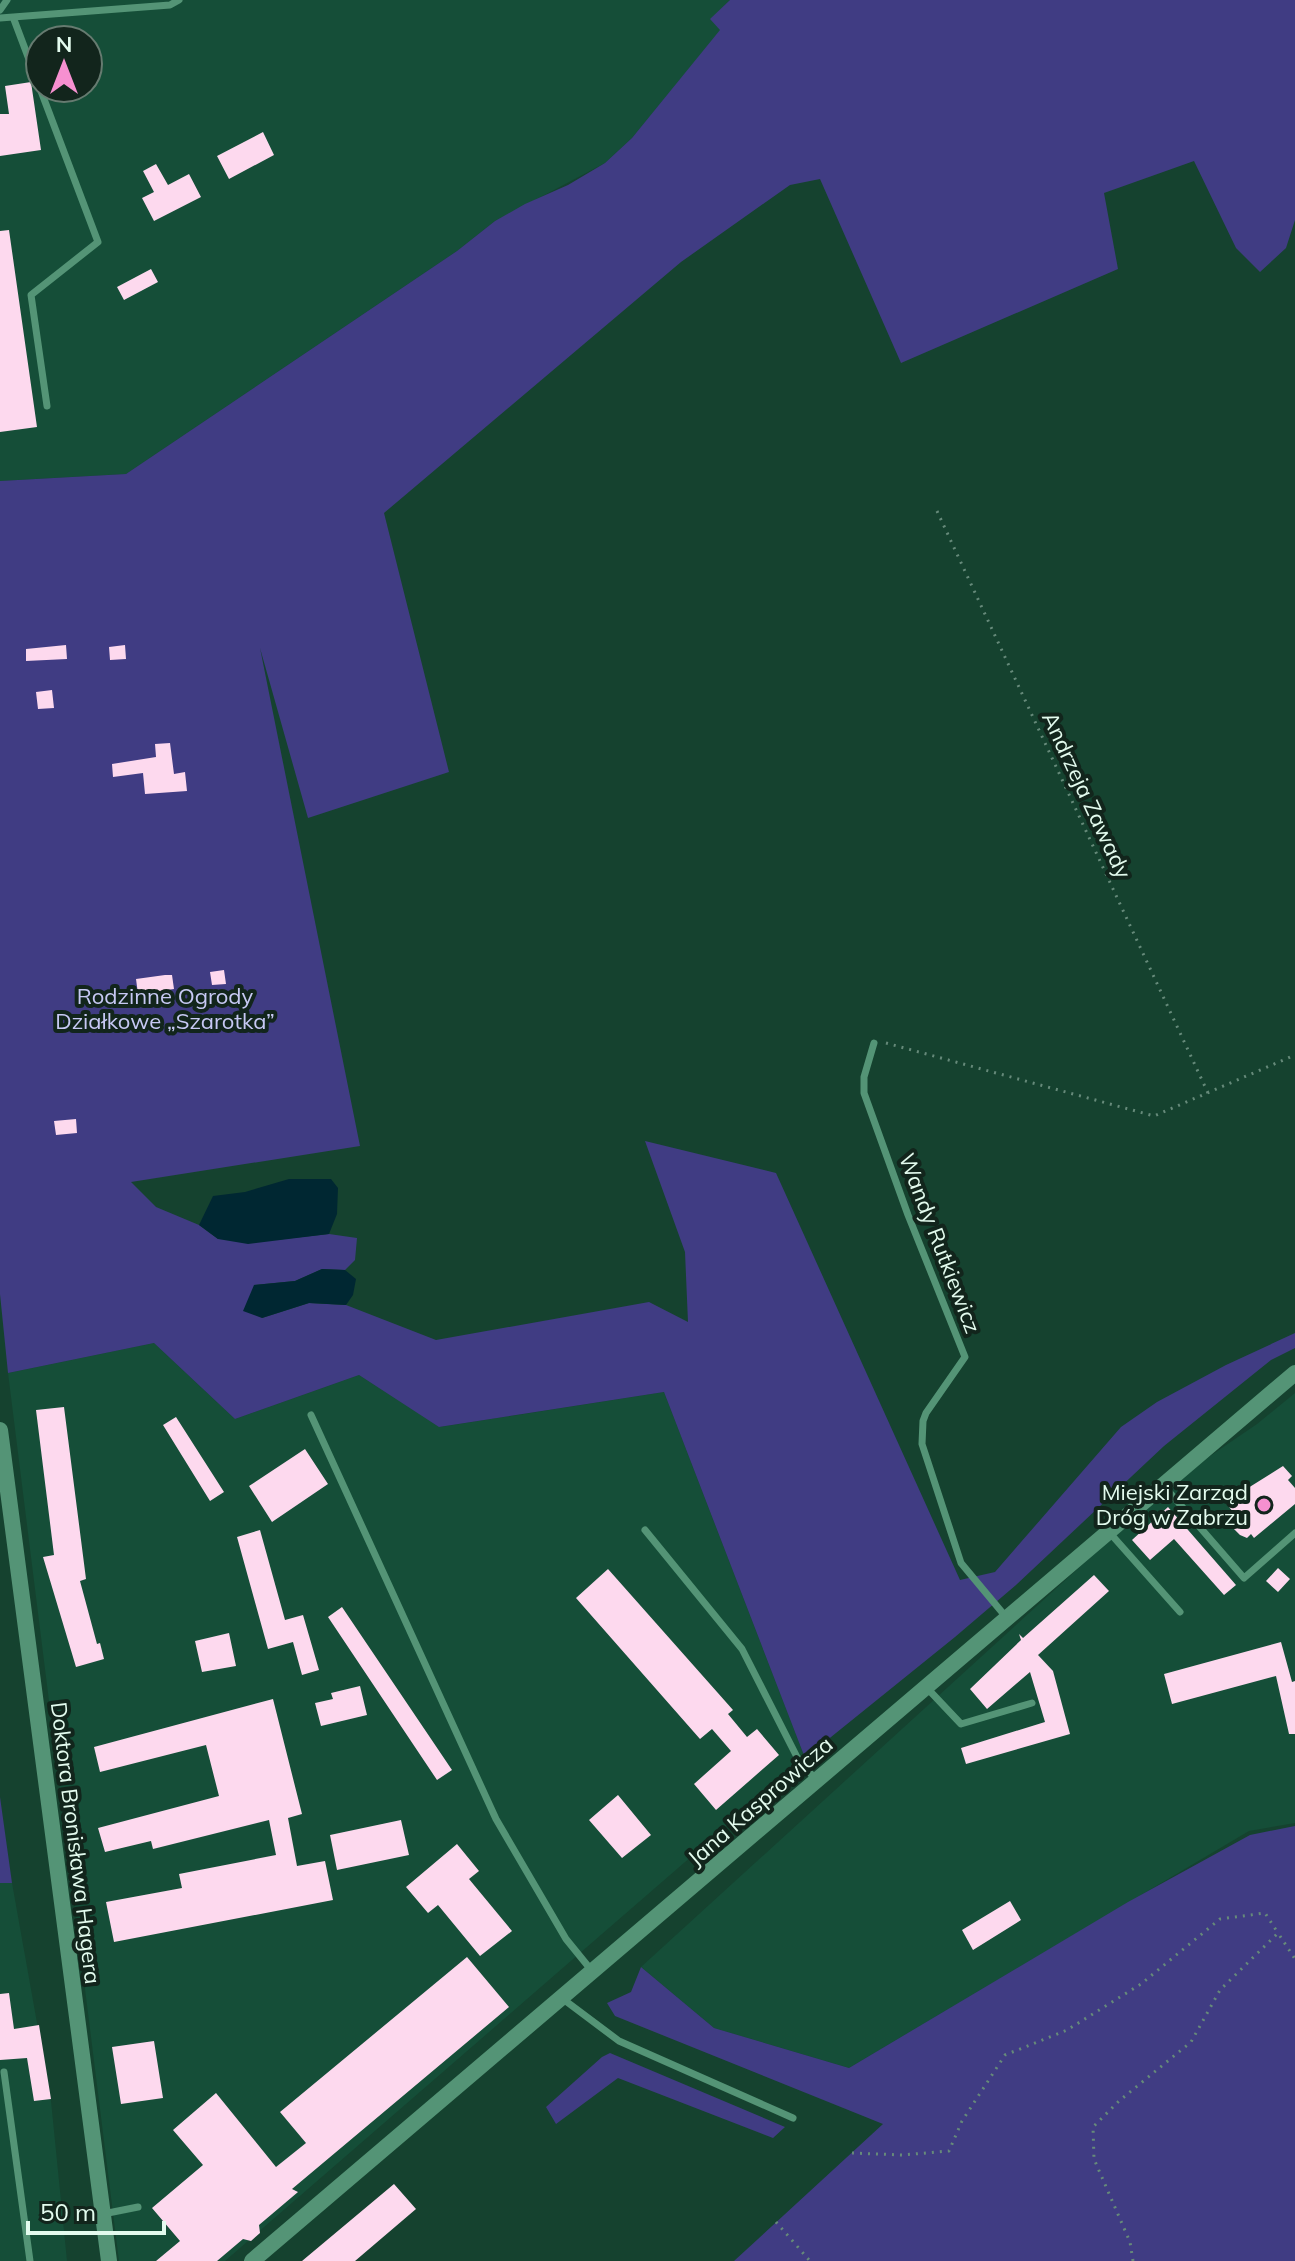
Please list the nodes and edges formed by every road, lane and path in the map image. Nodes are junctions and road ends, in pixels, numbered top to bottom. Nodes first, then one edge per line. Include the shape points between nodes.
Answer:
1 (7, 0) edge
2 (179, 0) edge
3 (132, 4) edge
4 (0, 10) edge
5 (13, 17) junction
6 (0, 18) edge
7 (47, 406) dead end
8 (937, 511) dead end
9 (874, 1043) joint
10 (1295, 1055) edge
11 (1208, 1093) junction
12 (1295, 1373) edge
13 (311, 1415) dead end
14 (0, 1430) edge
15 (1162, 1484) junction
16 (645, 1530) dead end
17 (1108, 1531) junction
18 (1295, 1533) edge
19 (1180, 1612) dead end
20 (1006, 1617) junction
21 (925, 1687) junction
22 (1032, 1703) dead end
23 (816, 1781) junction
24 (1278, 1933) junction
25 (1295, 1959) edge
26 (594, 1973) junction
27 (563, 1999) junction
28 (4, 2072) dead end
29 (793, 2118) dead end
30 (852, 2153) dead end
31 (138, 2207) dead end
32 (103, 2214) junction
33 (776, 2222) dead end
34 (30, 2261) edge
35 (109, 2261) edge
36 (252, 2261) edge
37 (810, 2261) edge
38 (1133, 2261) edge

1 - 4 lane
2 - 3 lane via 170,5
3 - 5 lane
5 - 6 lane
5 - 7 lane via 98,242 31,295
8 - 11 path, Andrzeja Zawady
9 - 11 path via 1154,1116
9 - 20 lane, Wandy Rutkiewicz via 864,1093 965,1357 926,1413 922,1444 961,1563
10 - 11 path
12 - 15 street, Jana Kasprowicza
13 - 26 lane via 496,1819 566,1939
14 - 32 street, Doktora Bronisława Hagera
15 - 17 street, Jana Kasprowicza
15 - 18 lane via 1244,1578
16 - 23 lane via 742,1649 797,1757
17 - 19 lane
17 - 20 street, Jana Kasprowicza
20 - 21 street, Jana Kasprowicza
21 - 22 lane via 961,1724
21 - 23 street, Jana Kasprowicza
23 - 26 street, Jana Kasprowicza
24 - 25 path
24 - 30 path via 1265,1913 1220,1919 1128,1992 1067,2030 1005,2055 949,2151
24 - 38 path via 1220,1990 1191,2042 1093,2127 1094,2159
26 - 27 street, Jana Kasprowicza
27 - 29 lane via 619,2041
27 - 36 street, Jana Kasprowicza
28 - 34 lane
31 - 32 lane
32 - 35 street, Doktora Bronisława Hagera
33 - 37 path

